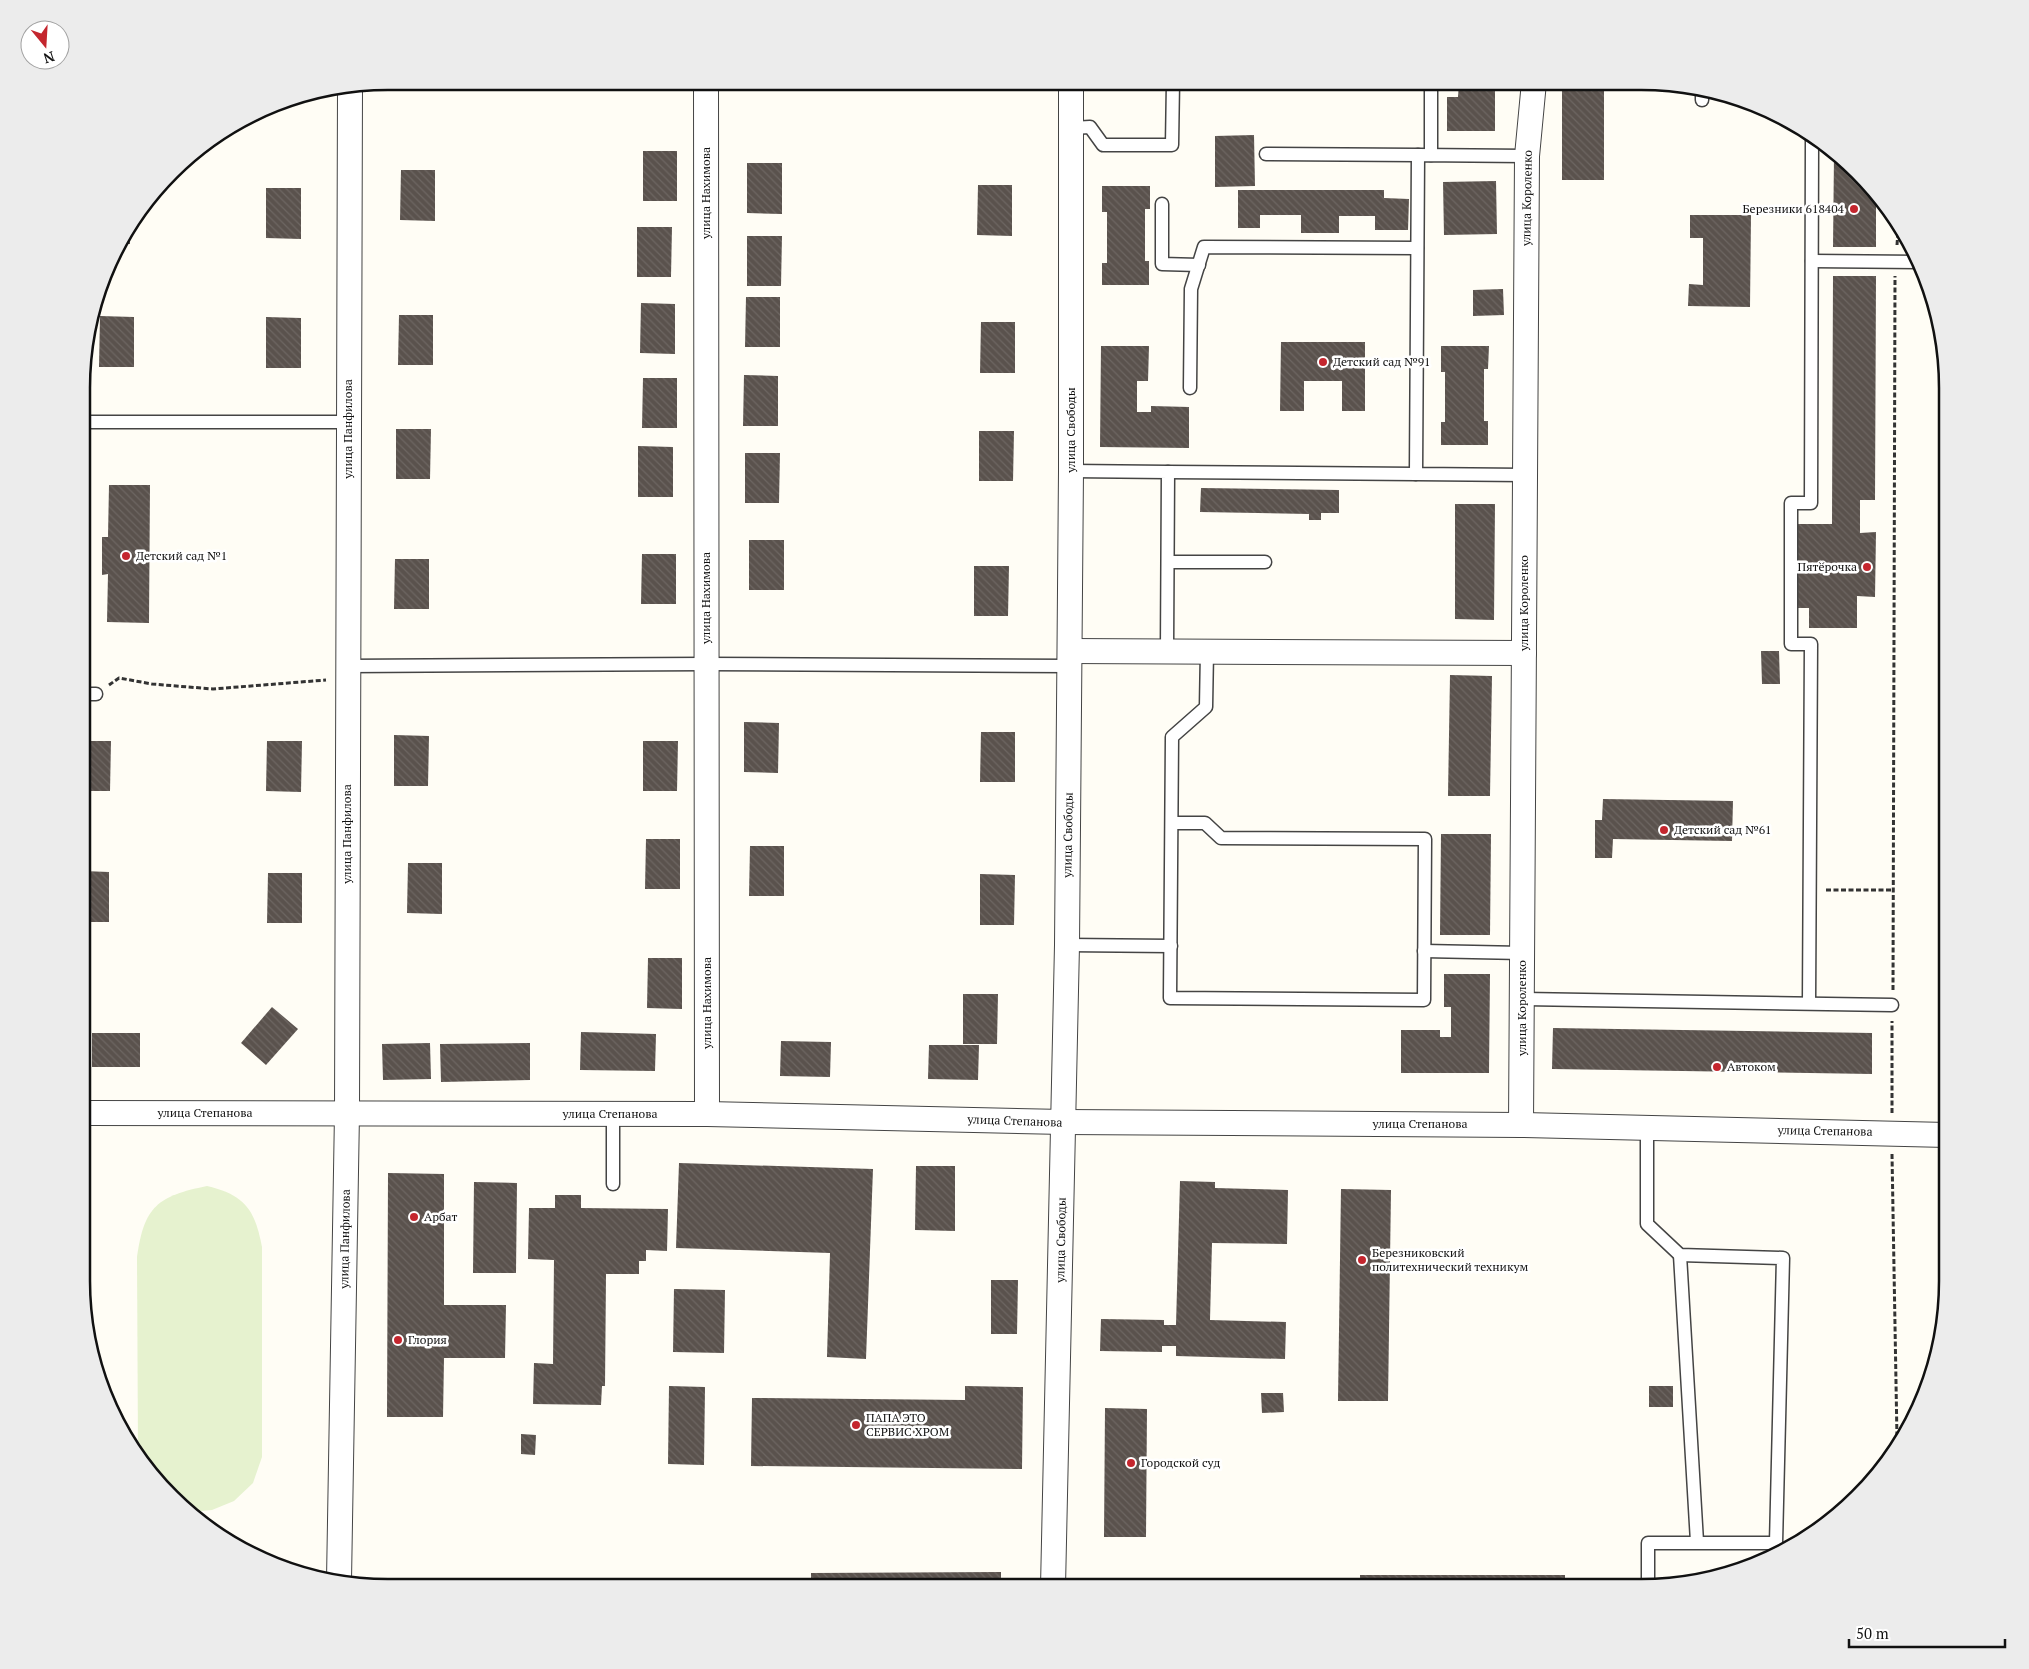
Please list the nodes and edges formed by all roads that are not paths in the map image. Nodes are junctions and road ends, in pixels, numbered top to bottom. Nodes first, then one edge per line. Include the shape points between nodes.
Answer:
1 (706, 90) edge
2 (1071, 90) edge
3 (1173, 90) edge
4 (1430, 90) edge
5 (1533, 90) edge
6 (350, 93) edge
7 (1072, 128) junction
8 (1812, 144) edge
9 (1266, 154) dead end
10 (1424, 155) junction
11 (1527, 156) junction
12 (1162, 204) dead end
13 (1417, 248) junction
14 (1812, 261) junction
15 (1911, 262) edge
16 (1198, 265) junction
17 (1190, 388) dead end
18 (90, 422) edge
19 (348, 422) junction
20 (1071, 471) junction
21 (1168, 472) junction
22 (1416, 474) junction
23 (1525, 475) junction
24 (1168, 562) junction
25 (1265, 562) dead end
26 (1167, 650) junction
27 (1207, 651) junction
28 (1524, 653) junction
29 (1070, 659) junction
30 (706, 664) junction
31 (347, 672) junction
32 (1172, 823) junction
33 (1067, 945) junction
34 (1171, 946) junction
35 (1424, 951) junction
36 (1522, 953) junction
37 (1522, 998) junction
38 (1810, 1003) junction
39 (1892, 1005) road end
40 (90, 1113) edge
41 (347, 1113) junction
42 (613, 1114) junction
43 (707, 1114) junction
44 (1064, 1122) junction
45 (1521, 1125) junction
46 (1647, 1128) junction
47 (1939, 1135) edge
48 (613, 1184) dead end
49 (1680, 1255) junction
50 (1697, 1542) junction
51 (339, 1574) edge
52 (1053, 1579) edge
53 (1648, 1579) edge

1 - 30 street, улица Нахимова
2 - 7 street, улица Свободы
3 - 7 lane via 1172,145 1103,145 1090,127
4 - 10 lane
5 - 11 street, улица Короленко
6 - 19 street, улица Панфилова
7 - 20 street, улица Свободы
8 - 14 lane
9 - 10 lane
10 - 11 lane
10 - 13 lane
11 - 23 street, улица Короленко
12 - 16 lane via 1162,264
13 - 16 lane via 1204,247
13 - 22 lane
14 - 15 lane
14 - 38 lane via 1811,503 1791,503 1791,644 1811,644
16 - 17 lane via 1191,289
18 - 19 lane
19 - 31 street, улица Панфилова
20 - 21 lane
20 - 29 street, улица Свободы
21 - 22 lane
21 - 24 lane
22 - 23 lane
23 - 28 street, улица Короленко
24 - 25 lane
24 - 26 lane
26 - 27 street
26 - 29 street
27 - 28 street
27 - 32 lane via 1206,707 1172,737
28 - 36 street, улица Короленко
29 - 30 lane
29 - 33 street, улица Свободы
30 - 31 lane
30 - 43 street, улица Нахимова
31 - 41 street, улица Панфилова
32 - 34 lane
32 - 35 lane via 1205,823 1221,838 1425,839
33 - 34 lane
33 - 44 street, улица Свободы
34 - 35 lane via 1170,998 1424,1000
35 - 36 lane
36 - 37 street, улица Короленко
37 - 38 lane
37 - 45 street, улица Короленко
38 - 39 lane
40 - 41 street, улица Степанова
41 - 42 street, улица Степанова
41 - 51 street, улица Панфилова
42 - 43 street, улица Степанова
42 - 48 lane
43 - 44 street, улица Степанова
44 - 45 street, улица Степанова
44 - 52 street, улица Свободы
45 - 46 street, улица Степанова
46 - 47 street, улица Степанова
46 - 49 lane via 1647,1224
49 - 50 lane
49 - 50 lane via 1783,1258 1776,1544
50 - 53 lane via 1648,1543

